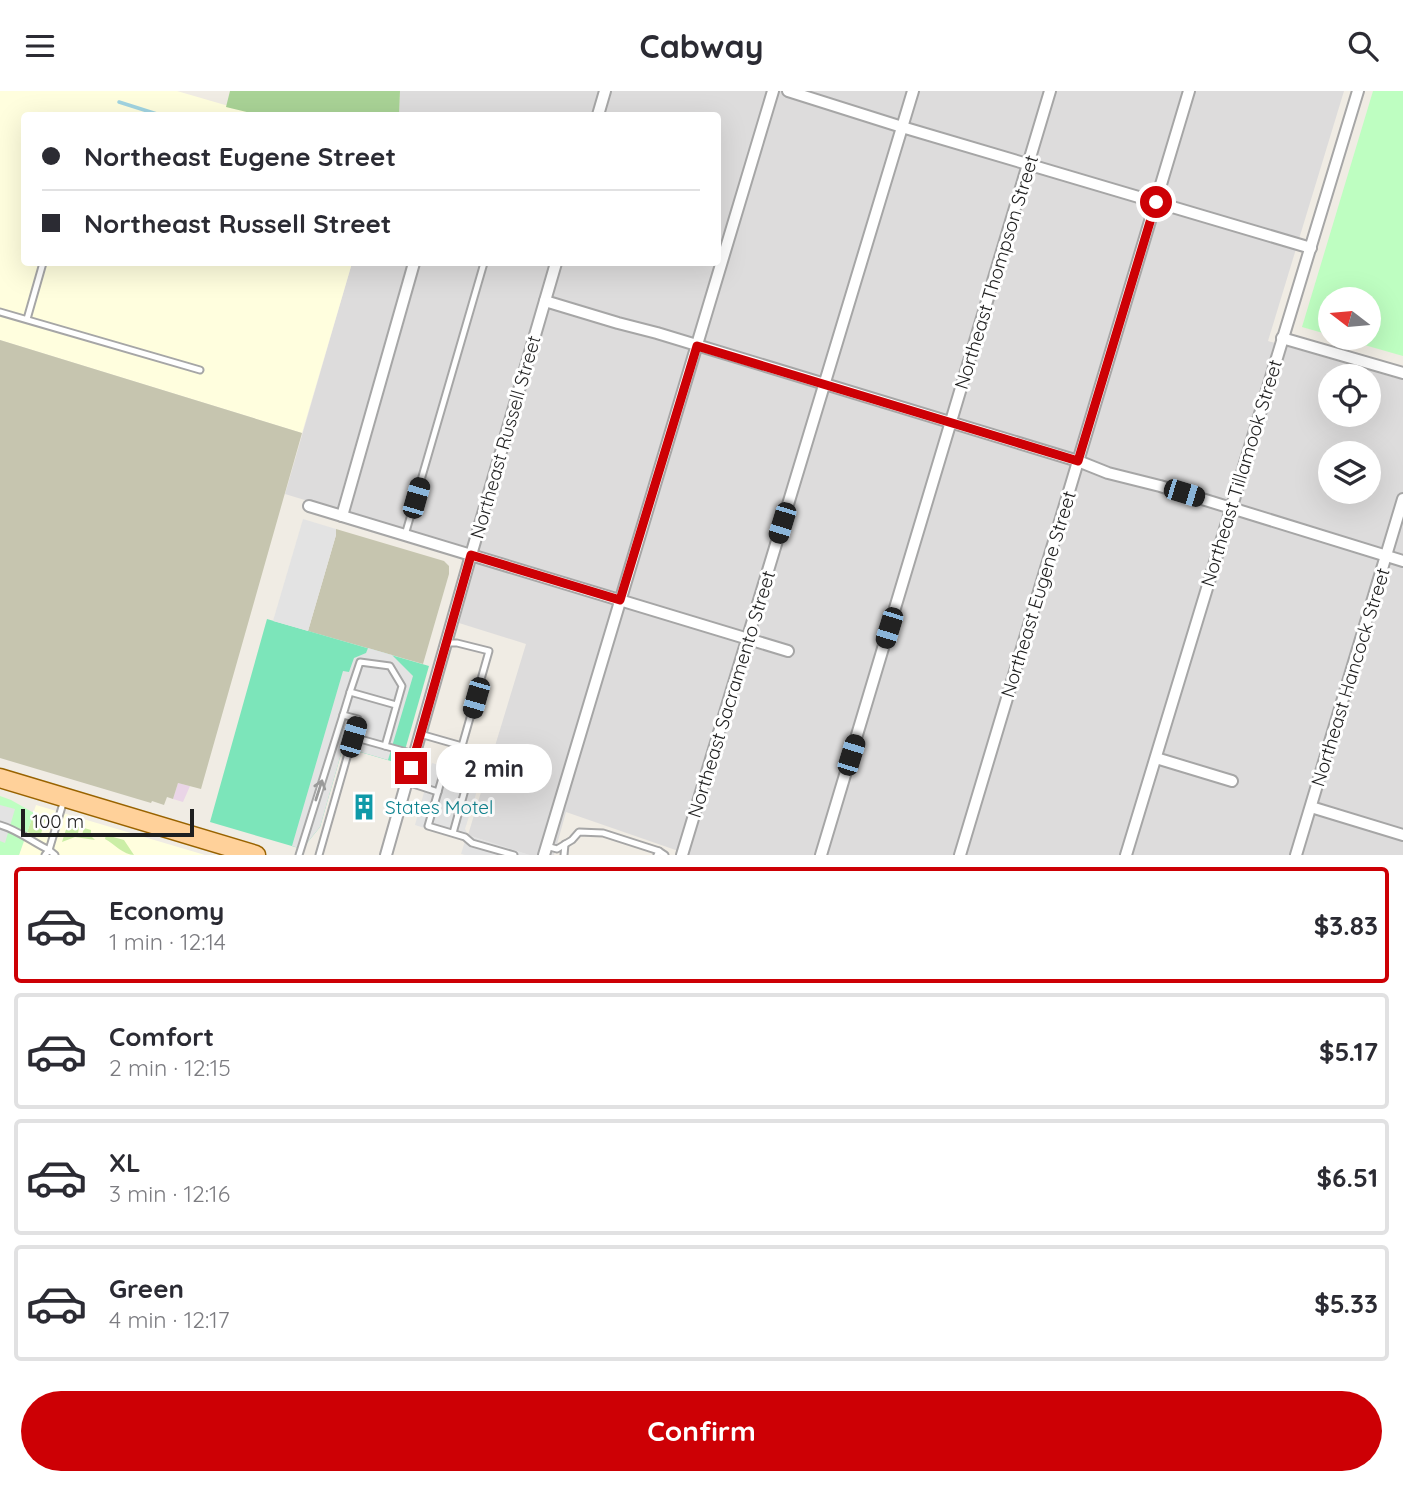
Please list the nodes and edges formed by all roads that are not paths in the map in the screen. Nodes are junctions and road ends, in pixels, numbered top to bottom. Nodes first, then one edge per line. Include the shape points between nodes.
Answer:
1 (605, 91) edge
2 (773, 91) edge
3 (789, 91) edge
4 (913, 91) edge
5 (1050, 91) edge
6 (1189, 91) edge
7 (1358, 91) edge
8 (599, 112) edge
9 (902, 127) junction
10 (1028, 164) junction
11 (1156, 202) junction
12 (1311, 248) junction
13 (721, 265) edge
14 (42, 266) edge
15 (413, 266) edge
16 (483, 266) edge
17 (555, 266) edge
18 (721, 266) edge
19 (545, 300) junction
20 (0, 311) edge
21 (26, 319) junction
22 (1282, 338) junction
23 (697, 346) junction
24 (200, 370) dead end
25 (1403, 373) edge
26 (824, 385) junction
27 (951, 422) junction
28 (1078, 461) junction
29 (1403, 499) edge
30 (309, 506) dead end
31 (1231, 508) junction
32 (342, 516) junction
33 (405, 535) junction
34 (471, 555) junction
35 (1386, 556) junction
36 (1403, 561) edge
37 (620, 600) junction
38 (748, 639) junction
39 (446, 643) junction
40 (788, 651) dead end
41 (350, 692) junction
42 (396, 705) junction
43 (343, 715) junction
44 (420, 734) junction
45 (353, 737) junction
46 (385, 746) junction
47 (415, 754) junction
48 (1156, 758) junction
49 (0, 778) edge
50 (1232, 781) dead end
51 (407, 782) junction
52 (438, 792) junction
53 (64, 797) junction
54 (1311, 807) junction
55 (0, 825) edge
56 (453, 833) junction
57 (1403, 835) edge
58 (565, 844) junction
59 (545, 851) edge
60 (47, 853) edge
61 (660, 854) edge
62 (55, 855) edge
63 (256, 855) edge
64 (299, 855) edge
65 (319, 855) edge
66 (386, 855) edge
67 (514, 855) edge
68 (564, 855) edge
69 (682, 855) edge
70 (821, 855) edge
71 (960, 855) edge
72 (1126, 855) edge
73 (1296, 855) edge

1 - 8 street
2 - 13 street
3 - 9 street
4 - 9 street, Northeast Sacramento Street
5 - 10 street, Northeast Thompson Street
6 - 11 street, Northeast Eugene Street
7 - 12 street, Northeast Tillamook Street
9 - 10 street
9 - 26 street, Northeast Sacramento Street
10 - 11 street
10 - 27 street, Northeast Thompson Street
11 - 12 street
11 - 28 street, Northeast Eugene Street
12 - 22 street, Northeast Tillamook Street
14 - 21 lane
15 - 32 street
16 - 33 lane
17 - 19 street, Northeast Russell Street
18 - 23 street
19 - 23 street
19 - 34 street, Northeast Russell Street
20 - 21 lane
21 - 24 lane
22 - 25 street
22 - 31 street, Northeast Tillamook Street
23 - 26 street
23 - 37 street
26 - 27 street
26 - 38 street, Northeast Sacramento Street
27 - 28 street
27 - 70 street, Northeast Thompson Street
28 - 31 street
28 - 71 street, Northeast Eugene Street
29 - 35 street, Northeast Hancock Street
30 - 32 street
31 - 35 street
31 - 48 street, Northeast Tillamook Street
32 - 33 street
33 - 34 street
34 - 37 street
34 - 39 street, Northeast Russell Street
35 - 36 street
35 - 54 street, Northeast Hancock Street
37 - 38 street
37 - 59 street
38 - 40 street
38 - 69 street, Northeast Sacramento Street
39 - 44 street, Northeast Russell Street
39 - 44 lane via 489,651 462,746
41 - 42 lane
41 - 42 lane via 360,662 390,666 402,686
41 - 43 lane
42 - 46 lane
43 - 45 lane via 358,719
64 -> 43 lane
44 - 47 street, Northeast Russell Street
45 - 46 lane
45 - 65 lane
46 - 47 lane
47 - 51 street, Northeast Russell Street
48 - 50 street
48 - 72 street, Northeast Tillamook Street
49 - 53 main road
51 - 52 lane
51 - 66 street, Northeast Russell Street
52 - 56 lane via 428,826
52 - 56 lane via 442,778 466,786
53 - 60 lane
53 - 63 main road
54 - 57 street
54 - 73 street, Northeast Hancock Street
55 - 60 lane
56 - 67 lane
58 - 59 lane
58 - 61 lane via 579,831 603,833
58 - 68 lane
60 - 62 lane

